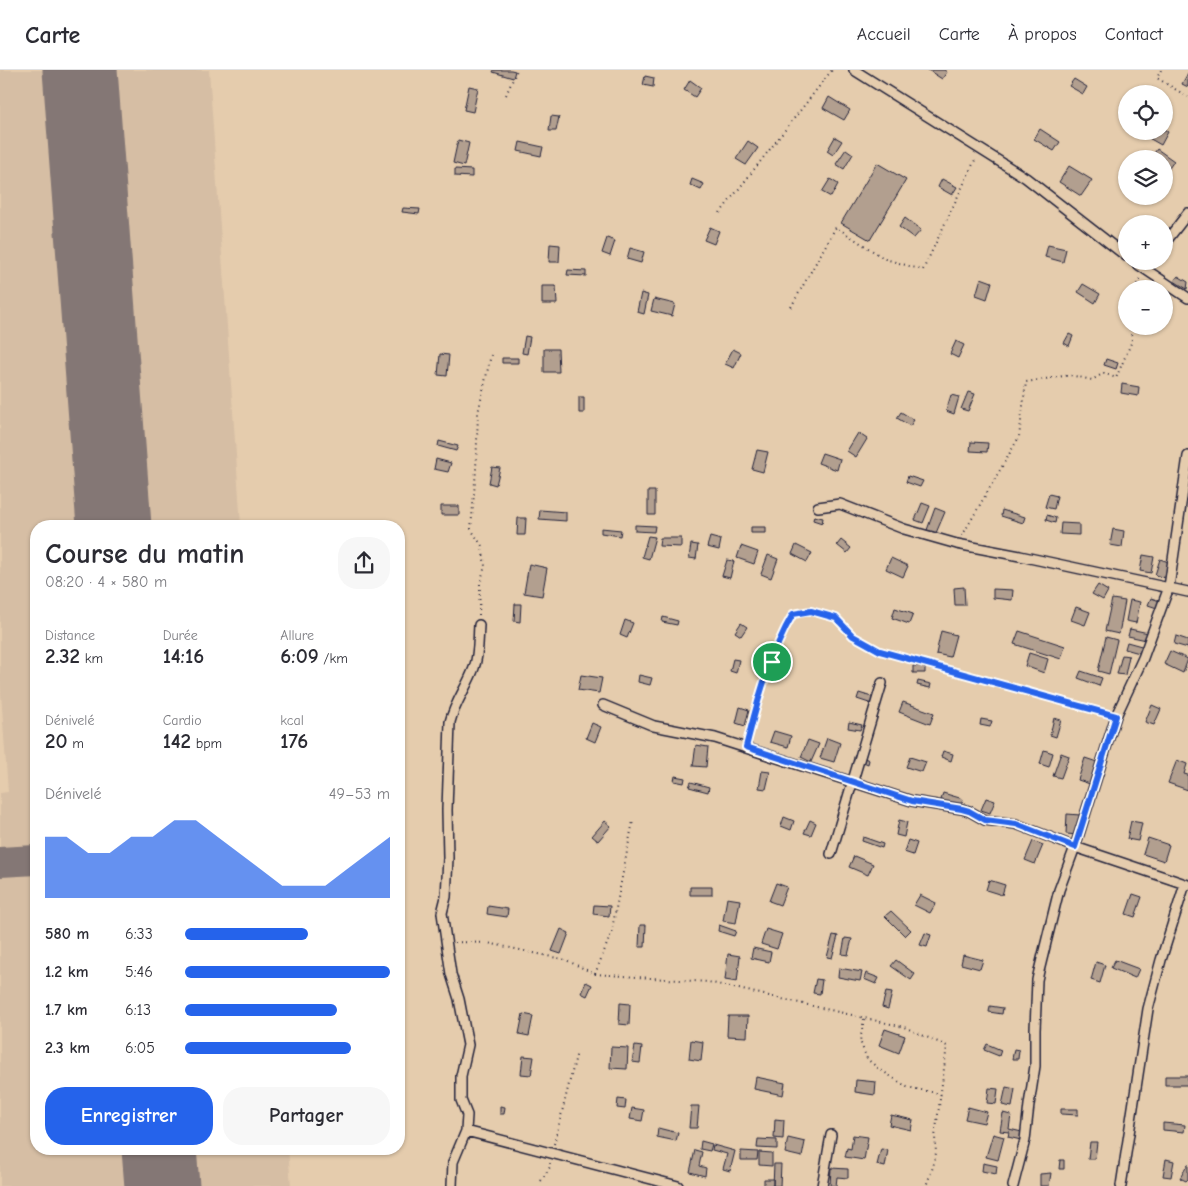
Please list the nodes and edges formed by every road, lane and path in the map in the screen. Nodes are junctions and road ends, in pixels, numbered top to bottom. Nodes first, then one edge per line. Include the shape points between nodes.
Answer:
1 (517, 70) edge
2 (832, 70) edge
3 (854, 70) edge
4 (1162, 70) edge
5 (506, 95) dead end
6 (1188, 97) edge
7 (981, 150) junction
8 (720, 213) dead end
9 (1188, 213) edge
10 (1173, 232) edge
11 (1118, 250) edge
12 (1144, 270) joint
13 (1139, 280) edge
14 (1188, 298) edge
15 (791, 307) dead end
16 (1131, 335) edge
17 (491, 356) dead end
18 (1188, 456) edge
19 (818, 507) dead end
20 (957, 544) junction
21 (1169, 587) junction
22 (1188, 592) edge
23 (479, 625) joint
24 (882, 683) dead end
25 (602, 705) dead end
26 (1116, 716) junction
27 (746, 747) junction
28 (853, 782) junction
29 (633, 821) dead end
30 (1075, 847) junction
31 (831, 854) dead end
32 (1187, 885) edge
33 (446, 941) junction
34 (595, 974) junction
35 (864, 1018) junction
36 (577, 1052) dead end
37 (940, 1094) junction
38 (466, 1131) junction
39 (831, 1135) dead end
40 (552, 1153) junction
41 (542, 1181) dead end
42 (452, 1186) edge
43 (678, 1186) edge
44 (822, 1186) edge
45 (926, 1186) edge
46 (1014, 1186) edge
47 (1121, 1186) edge

1 - 5 path
2 - 8 path
3 - 7 street
4 - 6 path via 1157,78
7 - 11 street via 1026,178
7 - 15 path via 923,270 885,259 836,227
9 - 10 street
12 - 13 path
12 - 14 street
16 - 20 path via 1132,341 1116,378 1104,373 1092,380 1070,375 1026,382 1019,438
17 - 23 path via 478,413 471,528 482,546 485,566 480,584
18 - 21 street
19 - 20 street via 840,504 904,529
20 - 21 street
21 - 22 street
21 - 26 street via 1143,658
23 - 33 street via 474,669 450,722 448,867 442,912
24 - 28 street
25 - 27 street via 654,726
26 - 27 path via 880,651 853,636 836,618 811,611 793,614 783,631 755,710
26 - 30 street
27 - 28 street
28 - 30 street via 912,801 969,811 985,820 1016,824
28 - 31 street
29 - 34 path via 611,934
30 - 32 street
30 - 46 street via 1059,890 1038,971 1035,1066 1025,1140
32 - 47 street via 1148,1009
33 - 34 path via 488,943 566,960
33 - 38 street via 468,1040 461,1076
34 - 35 path via 708,982
35 - 37 path via 860,1041 867,1059 907,1086
35 - 37 path via 904,1027 947,1046
36 - 40 path
37 - 45 path via 936,1153
38 - 40 street
38 - 42 street via 453,1162
39 - 44 street
40 - 41 path via 550,1167
40 - 43 street

